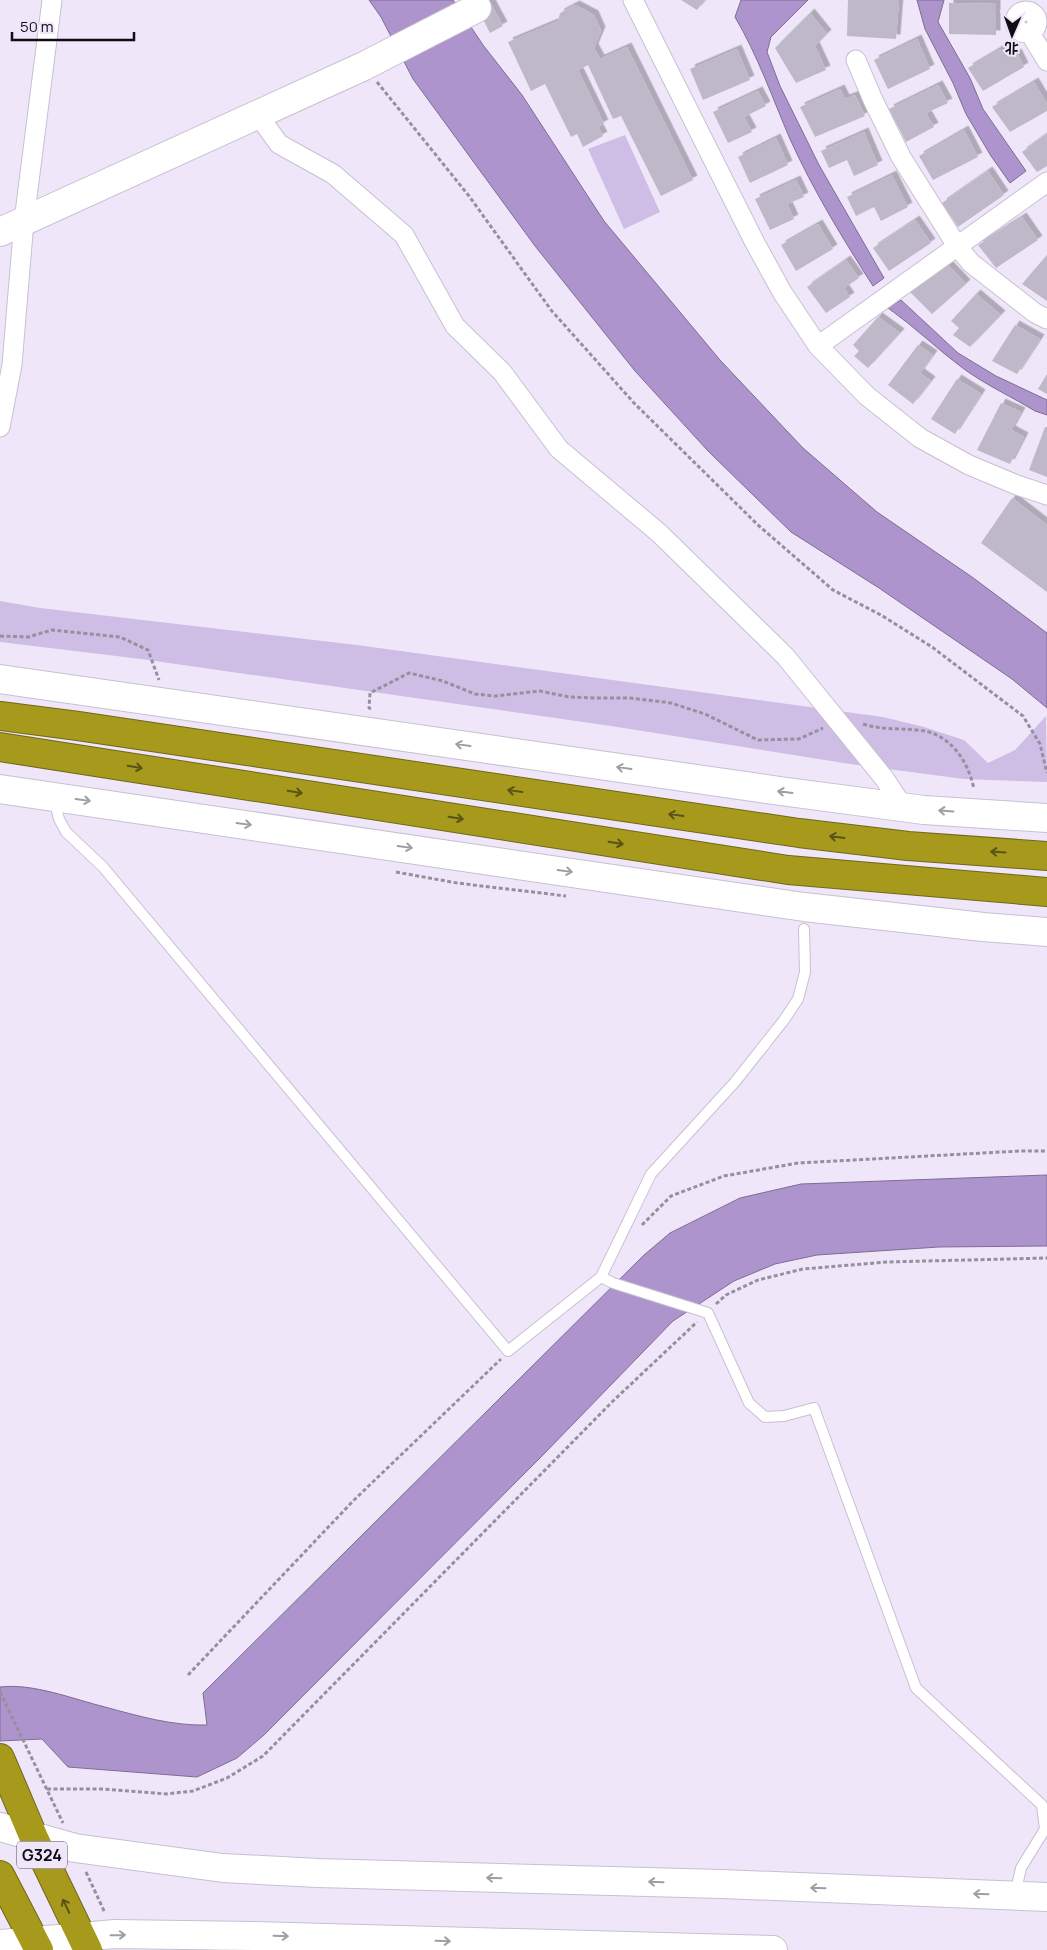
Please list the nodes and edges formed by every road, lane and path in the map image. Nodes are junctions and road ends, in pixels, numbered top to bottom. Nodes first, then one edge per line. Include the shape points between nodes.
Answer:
1 (52, 0) edge
2 (633, 0) edge
3 (487, 3) edge
4 (1030, 33) dead end
5 (856, 60) dead end
6 (1047, 61) edge
7 (370, 63) junction
8 (258, 115) junction
9 (1047, 182) edge
10 (24, 221) junction
11 (0, 232) edge
12 (957, 246) junction
13 (1047, 319) edge
14 (818, 346) junction
15 (0, 427) edge
16 (1047, 495) edge
17 (0, 636) edge
18 (0, 679) edge
19 (167, 702) junction
20 (369, 708) dead end
21 (0, 716) edge
22 (840, 724) junction
23 (0, 747) edge
24 (1047, 773) edge
25 (0, 789) edge
26 (974, 789) dead end
27 (53, 796) junction
28 (903, 807) junction
29 (1047, 818) edge
30 (1047, 856) edge
31 (396, 872) dead end
32 (1047, 892) edge
33 (572, 896) dead end
34 (804, 929) dead end
35 (1047, 932) edge
36 (1047, 1151) edge
37 (640, 1227) dead end
38 (1047, 1258) edge
39 (601, 1277) junction
40 (703, 1311) junction
41 (508, 1351) junction
42 (188, 1675) dead end
43 (0, 1692) edge
44 (27, 1750) dead end
45 (0, 1758) edge
46 (47, 1789) dead end
47 (0, 1827) edge
48 (34, 1838) junction
49 (0, 1875) edge
50 (1015, 1896) junction
51 (1047, 1897) edge
52 (0, 1944) edge
53 (84, 1944) edge
54 (37, 1945) edge
55 (773, 1950) edge

1 - 10 street
2 - 14 street via 754,241 782,292
3 - 7 street
4 - 6 street
5 - 12 street via 902,157
7 - 8 street
7 - 24 path via 551,310 634,403 758,525 833,590 881,615 932,648 1023,716 1040,744
8 - 10 street
8 - 22 street via 279,144 333,174 404,235 454,326 502,372 559,449 659,533 784,656
9 - 12 street
10 - 11 street
10 - 15 street via 12,365
12 - 13 street via 971,263
12 - 14 street
14 - 16 street via 868,396 920,438 968,465
17 - 19 path via 28,637 52,630 120,637 148,650
18 - 19 street
28 -> 19 street
20 - 22 path via 370,692 409,673 443,681 475,694 495,696 540,691 569,696 671,702 705,714 758,740 799,739
30 -> 21 highway via 908,846 799,833
22 - 26 path via 852,720 878,729 919,730 944,738 962,757
22 - 28 street
23 -> 32 highway via 788,870
25 - 27 street
27 -> 35 street via 804,907
27 - 41 lane via 59,820 66,832 103,867
29 -> 28 street
31 - 33 path via 457,883
34 - 39 lane via 804,972 798,999 735,1082 651,1174
36 - 37 path via 798,1163 724,1176 671,1196
38 - 40 path via 887,1262 803,1269 758,1280 726,1295
39 - 40 lane
39 - 41 lane
40 - 46 path via 262,1756 227,1778 193,1791 166,1794 103,1788
40 - 50 lane via 749,1403 764,1417 784,1416 814,1408 916,1688 1042,1805 1045,1829 1021,1868
41 - 42 path via 354,1500
43 - 44 path
45 - 48 highway, G324
47 - 48 street
50 -> 48 street via 223,1868 75,1848
53 -> 48 highway, G324
49 - 54 highway, G324
50 - 51 street
52 - 54 street
53 - 54 street
53 -> 55 street via 115,1934

